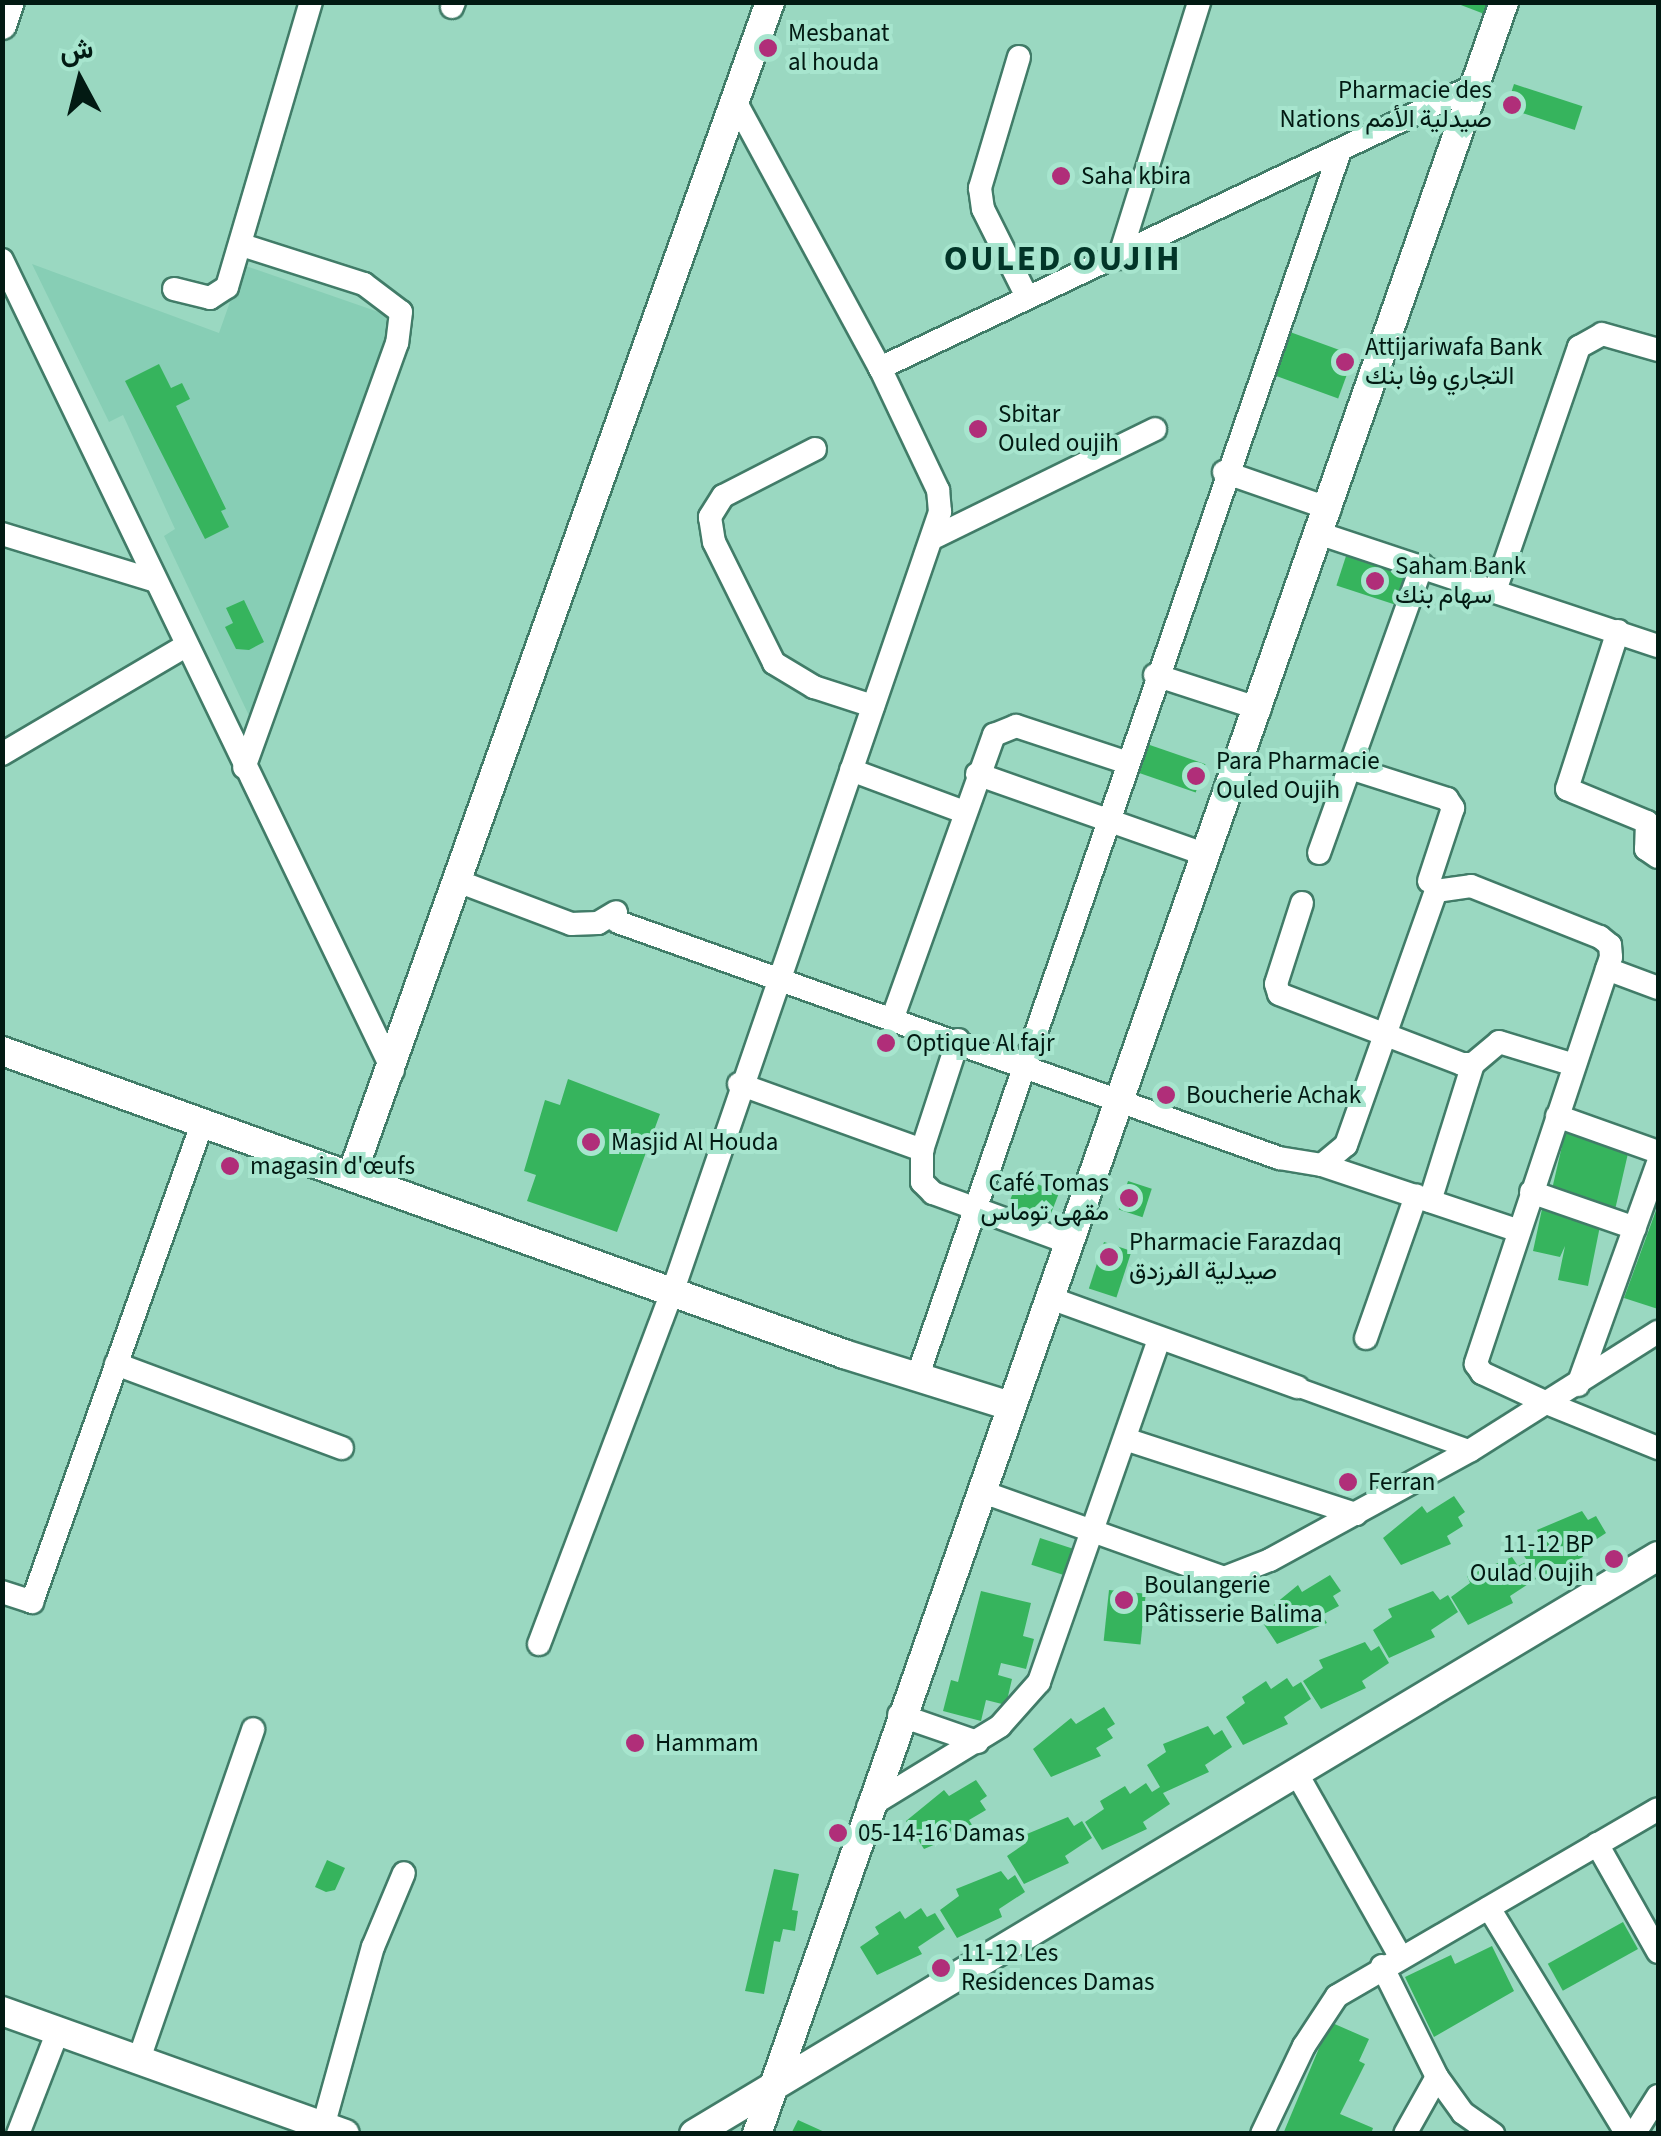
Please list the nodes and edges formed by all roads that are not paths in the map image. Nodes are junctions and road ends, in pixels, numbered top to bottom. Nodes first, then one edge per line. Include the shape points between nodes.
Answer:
1 (10, 2) edge
2 (311, 2) edge
3 (770, 2) edge
4 (1199, 2) edge
5 (1504, 2) edge
6 (2, 25) edge
7 (1018, 57) dead end
8 (1476, 84) junction
9 (737, 105) junction
10 (1339, 154) junction
11 (242, 245) junction
12 (1118, 258) junction
13 (2, 260) edge
14 (174, 289) dead end
15 (1027, 298) junction
16 (1658, 350) edge
17 (880, 368) junction
18 (1155, 429) dead end
19 (816, 449) dead end
20 (1224, 472) junction
21 (1326, 521) junction
22 (2, 534) edge
23 (935, 538) junction
24 (1422, 565) junction
25 (156, 581) junction
26 (1496, 588) junction
27 (1618, 632) junction
28 (185, 646) junction
29 (1658, 646) edge
30 (1155, 675) junction
31 (873, 706) junction
32 (1260, 708) junction
33 (2, 754) edge
34 (1125, 762) junction
35 (244, 767) junction
36 (1350, 768) junction
37 (851, 770) junction
38 (977, 774) junction
39 (964, 812) junction
40 (1106, 819) junction
41 (1319, 853) dead end
42 (1208, 855) junction
43 (1658, 857) edge
44 (1429, 880) dead end
45 (460, 882) junction
46 (1302, 903) dead end
47 (1606, 969) junction
48 (778, 976) junction
49 (1658, 988) edge
50 (892, 1017) junction
51 (1383, 1038) junction
52 (958, 1040) junction
53 (2, 1051) edge
54 (1022, 1063) junction
55 (1473, 1064) junction
56 (1574, 1065) junction
57 (393, 1071) junction
58 (739, 1084) junction
59 (1121, 1098) junction
60 (1557, 1116) junction
61 (202, 1124) junction
62 (922, 1150) junction
63 (1658, 1152) edge
64 (1658, 1163) edge
65 (1322, 1165) junction
66 (352, 1174) junction
67 (1532, 1192) junction
68 (1423, 1199) junction
69 (979, 1211) junction
70 (1635, 1228) junction
71 (1519, 1231) junction
72 (1070, 1243) junction
73 (673, 1290) junction
74 (1050, 1298) junction
75 (1658, 1332) edge
76 (1366, 1338) dead end
77 (1160, 1339) junction
78 (116, 1364) junction
79 (917, 1378) junction
80 (1578, 1385) junction
81 (1297, 1386) joint
82 (1549, 1404) junction
83 (1010, 1406) junction
84 (1124, 1440) junction
85 (342, 1448) dead end
86 (1658, 1448) edge
87 (1471, 1450) junction
88 (980, 1491) junction
89 (1356, 1514) junction
90 (1094, 1534) junction
91 (1658, 1556) edge
92 (2, 1592) edge
93 (539, 1644) dead end
94 (899, 1715) junction
95 (253, 1729) dead end
96 (976, 1742) junction
97 (1297, 1774) junction
98 (868, 1807) junction
99 (1658, 1810) edge
100 (1597, 1844) junction
101 (404, 1873) dead end
102 (1489, 1908) junction
103 (1658, 1952) edge
104 (1391, 1961) junction
105 (2, 2010) edge
106 (58, 2031) junction
107 (139, 2059) junction
108 (1437, 2077) junction
109 (776, 2086) junction
110 (1658, 2096) edge
111 (330, 2131) edge
112 (18, 2134) edge
113 (694, 2134) edge
114 (757, 2134) edge
115 (1262, 2134) edge
116 (1405, 2134) edge
117 (1492, 2134) edge
118 (1630, 2134) edge

1 - 6 street
2 - 11 street
3 - 9 street
4 - 12 street
5 - 8 street
7 - 15 street via 980,188 983,209
8 - 10 street
8 - 21 street
9 - 17 street
9 - 45 street
10 - 12 street
10 - 20 street
11 - 14 street via 218,296
11 - 35 street via 364,284 401,312 397,344
12 - 15 street
13 - 25 street
15 - 17 street
16 - 26 street via 1602,334 1580,347
17 - 23 street via 938,490
18 - 23 street
19 - 31 street via 723,496 711,529 774,664
20 - 21 street
20 - 30 street
21 - 24 street
21 - 32 street
22 - 25 street
23 - 31 street
24 - 26 street
24 - 36 street
25 - 28 street
26 - 27 street
27 - 29 street
27 - 43 street via 1567,789 1647,822 1646,849
28 - 33 street
28 - 35 street
30 - 32 street
30 - 34 street
31 - 37 street
32 - 42 street
34 - 38 street via 1007,726 994,735
34 - 40 street
35 - 57 street
36 - 41 street
36 - 44 street via 1446,799 1453,808
37 - 39 street
37 - 48 street
38 - 39 street
38 - 40 street
39 - 50 street
40 - 42 street
40 - 54 street
42 - 59 street
45 - 48 street via 571,924 617,917
45 - 57 street
46 - 51 street via 1276,984 1279,994
47 - 49 street
47 - 51 street via 1612,951 1600,936 1471,886 1446,886 1430,902
47 - 56 street
48 - 50 street
48 - 58 street
50 - 52 street
51 - 55 street
51 - 65 street via 1346,1146
52 - 54 street
52 - 62 street
53 - 61 street
54 - 59 street
54 - 69 street
55 - 56 street via 1498,1042
55 - 68 street
56 - 60 street
57 - 66 street
58 - 62 street
58 - 73 street
59 - 65 street via 1279,1158
59 - 72 street
60 - 63 street
60 - 67 street
61 - 66 street
61 - 78 street
62 - 69 street via 927,1188
64 - 70 street
65 - 68 street
66 - 73 street
67 - 70 street
67 - 71 street
68 - 71 street
68 - 76 street
69 - 72 street
69 - 79 street
70 - 80 street
71 - 82 street via 1476,1364 1482,1373
72 - 74 street
73 - 79 street
73 - 93 street
74 - 77 street
74 - 83 street
75 - 80 street
77 - 81 street
77 - 84 street
78 - 85 street
78 - 92 street via 32,1602
79 - 83 street
80 - 82 street
81 - 87 street
82 - 86 street
82 - 87 street
83 - 88 street
84 - 89 street
84 - 90 street
87 - 89 street
88 - 90 street
88 - 94 street
89 - 90 street via 1224,1578
90 - 96 street via 1039,1682 1023,1707
91 - 97 street
94 - 96 street
94 - 98 street
95 - 107 street
96 - 98 street
97 - 104 street
97 - 109 street
98 - 109 street
99 - 100 street
100 - 102 street
100 - 103 street
101 - 111 street via 374,1947
102 - 104 street
102 - 118 street
104 - 108 street
104 - 115 street via 1337,1996 1322,2016
105 - 106 street
106 - 107 street
106 - 112 street
107 - 111 street
108 - 116 street
108 - 117 street via 1463,2113
109 - 113 street
109 - 114 street
110 - 118 street

